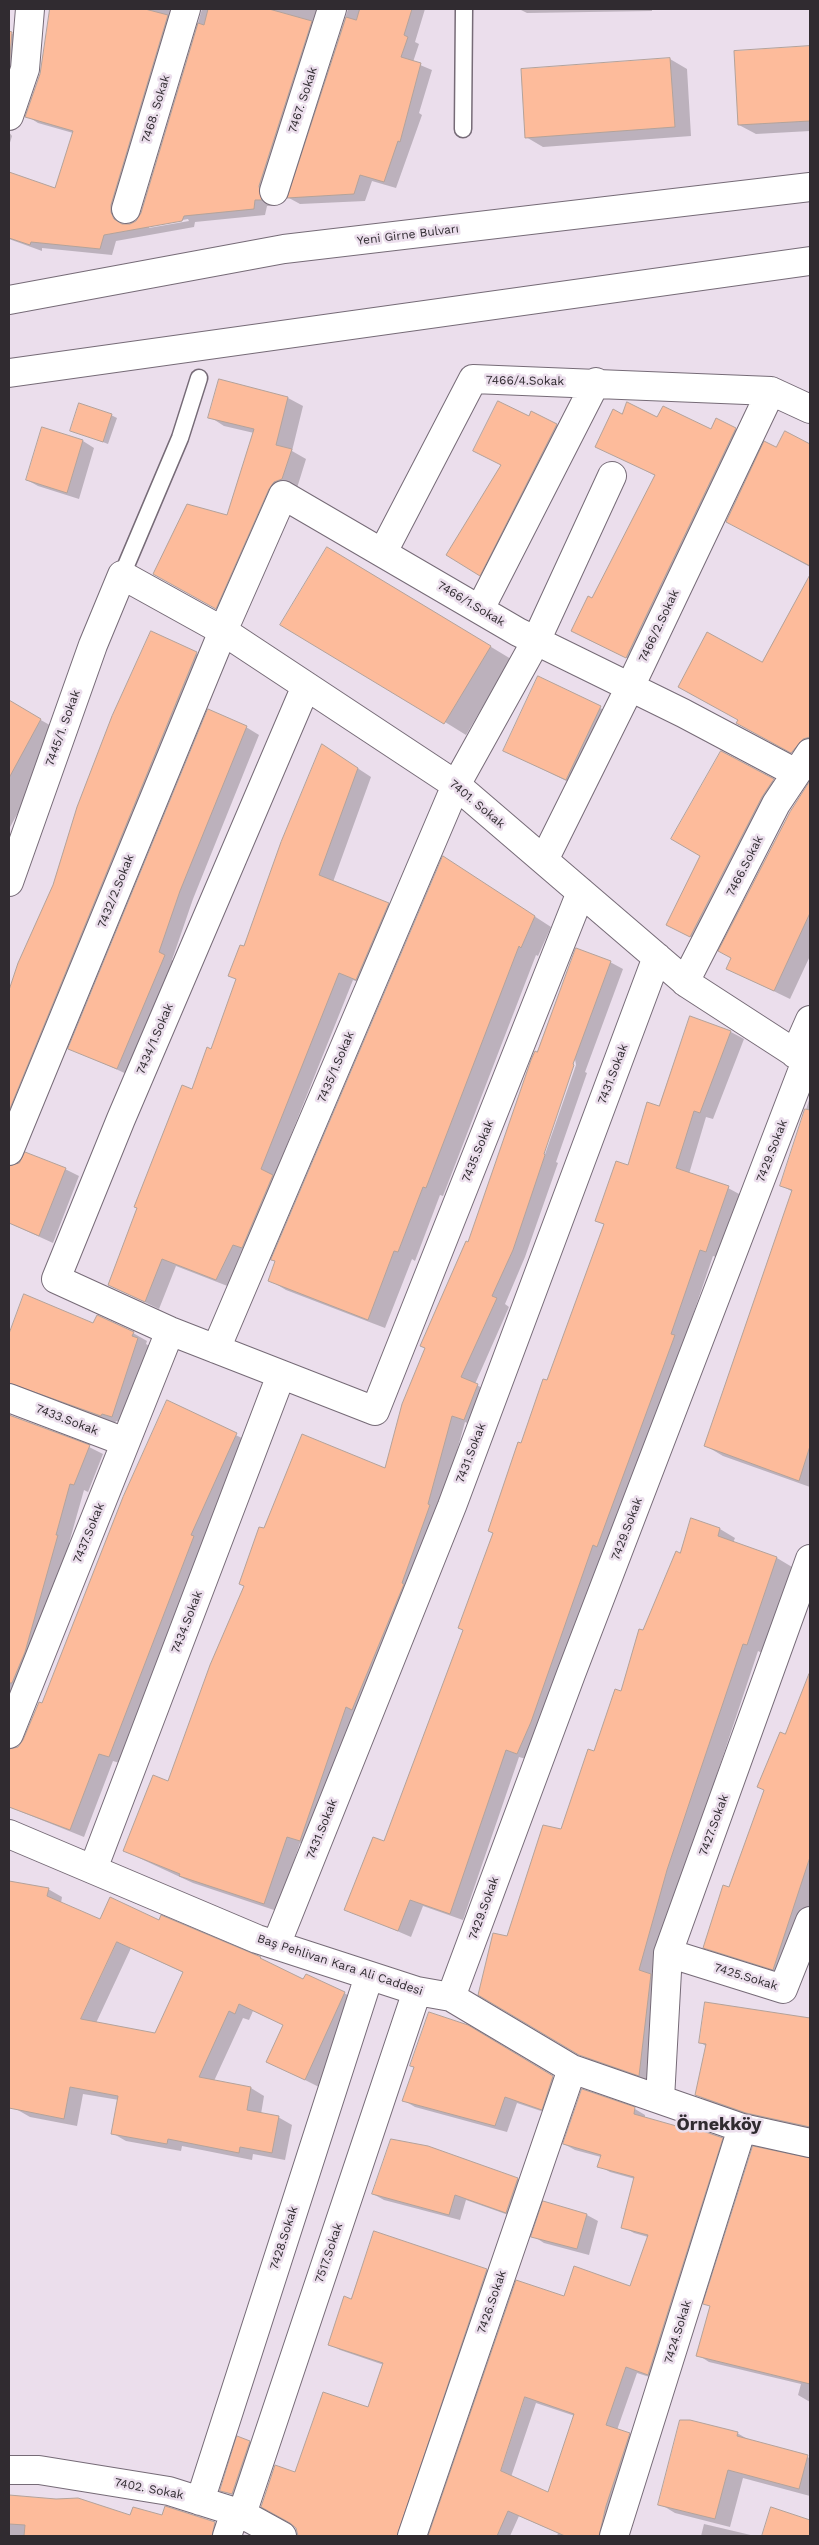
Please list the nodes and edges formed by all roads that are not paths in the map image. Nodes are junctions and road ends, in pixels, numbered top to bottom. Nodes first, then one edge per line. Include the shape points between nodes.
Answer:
1 (30, 9) edge
2 (186, 9) edge
3 (332, 9) edge
4 (464, 9) edge
5 (9, 116) edge
6 (463, 130) dead end
7 (810, 187) edge
8 (274, 191) dead end
9 (126, 209) dead end
10 (810, 261) edge
11 (9, 300) edge
12 (9, 373) edge
13 (199, 378) dead end
14 (596, 382) junction
15 (771, 390) junction
16 (810, 409) edge
17 (612, 476) dead end
18 (383, 552) junction
19 (122, 575) junction
20 (480, 609) junction
21 (223, 631) junction
22 (536, 640) junction
23 (306, 686) junction
24 (630, 687) junction
25 (803, 763) edge
26 (456, 785) junction
27 (544, 860) junction
28 (9, 882) edge
29 (581, 892) junction
30 (657, 957) junction
31 (685, 982) junction
32 (810, 1020) edge
33 (804, 1060) edge
34 (9, 1151) edge
35 (170, 1332) junction
36 (216, 1349) junction
37 (281, 1375) junction
38 (9, 1398) edge
39 (125, 1442) junction
40 (810, 1559) edge
41 (9, 1734) edge
42 (9, 1834) edge
43 (93, 1869) junction
44 (810, 1921) edge
45 (276, 1945) junction
46 (668, 1953) junction
47 (370, 1976) junction
48 (416, 1991) junction
49 (451, 1997) junction
50 (572, 2068) junction
51 (660, 2099) junction
52 (742, 2128) junction
53 (810, 2143) edge
54 (9, 2470) edge
55 (200, 2501) junction
56 (234, 2521) edge
57 (282, 2536) edge
58 (412, 2536) edge
59 (614, 2536) edge

1 - 5 street via 25,68
2 - 9 street, 7468. Sokak
3 - 8 street, 7467. Sokak
4 - 6 lane
7 - 11 street, Yeni Girne Bulvarı via 284,249
10 - 12 street
13 - 19 lane via 180,438
14 - 15 street, 7466/4.Sokak
14 - 18 street, 7466/4.Sokak via 473,379
14 - 20 street
15 - 16 street
15 - 24 street, 7466/2.Sokak
17 - 22 street, 7435/1.Sokak
18 - 20 street, 7466/1.Sokak
18 - 21 street, 7466/1.Sokak via 283,495
19 - 21 street, 7401. Sokak
19 - 28 street, 7445/1. Sokak via 93,645
20 - 22 street, 7466/1.Sokak
21 - 23 street, 7401. Sokak
21 - 34 street, 7432/2.Sokak
22 - 24 street, 7466/1.Sokak
22 - 26 street, 7435/1.Sokak
23 - 26 street, 7401. Sokak
23 - 35 street, 7434/1.Sokak via 56,1279
24 - 25 street, 7466/1.Sokak
24 - 27 street, 7466/2.Sokak
25 - 31 street, 7466.Sokak via 776,804
26 - 27 street, 7401. Sokak
26 - 36 street, 7435/1.Sokak
27 - 29 street, 7401. Sokak
29 - 30 street, 7401. Sokak
29 - 37 street, 7435.Sokak via 374,1411
30 - 31 street, 7401. Sokak
30 - 45 street, 7431.Sokak via 452,1506
31 - 33 street, 7401. Sokak
32 - 33 street, 7429.Sokak
33 - 49 street, 7429.Sokak
35 - 36 street
35 - 39 street, 7437.Sokak
36 - 37 street
37 - 43 street, 7434.Sokak
38 - 39 street, 7433.Sokak
39 - 41 street, 7437.Sokak
40 - 46 street, 7427.Sokak
42 - 43 street, Baş Pehlivan Kara Ali Caddesi
43 - 45 street, Baş Pehlivan Kara Ali Caddesi
44 - 46 street, 7425.Sokak via 783,1989
45 - 47 street, Baş Pehlivan Kara Ali Caddesi
46 - 51 street, 7427.Sokak
47 - 48 street, Baş Pehlivan Kara Ali Caddesi
47 - 55 street, 7428.Sokak
48 - 49 street, Baş Pehlivan Kara Ali Caddesi
48 - 56 street, 7517.Sokak
49 - 50 street, Baş Pehlivan Kara Ali Caddesi
50 - 51 street, Baş Pehlivan Kara Ali Caddesi
50 - 58 street, 7426.Sokak
51 - 52 street, Baş Pehlivan Kara Ali Caddesi
52 - 53 street, Baş Pehlivan Kara Ali Caddesi
52 - 59 street, 7424.Sokak
54 - 55 street, 7402. Sokak via 39,2470 169,2490
55 - 56 street, 7402. Sokak
56 - 57 street, 7402. Sokak

